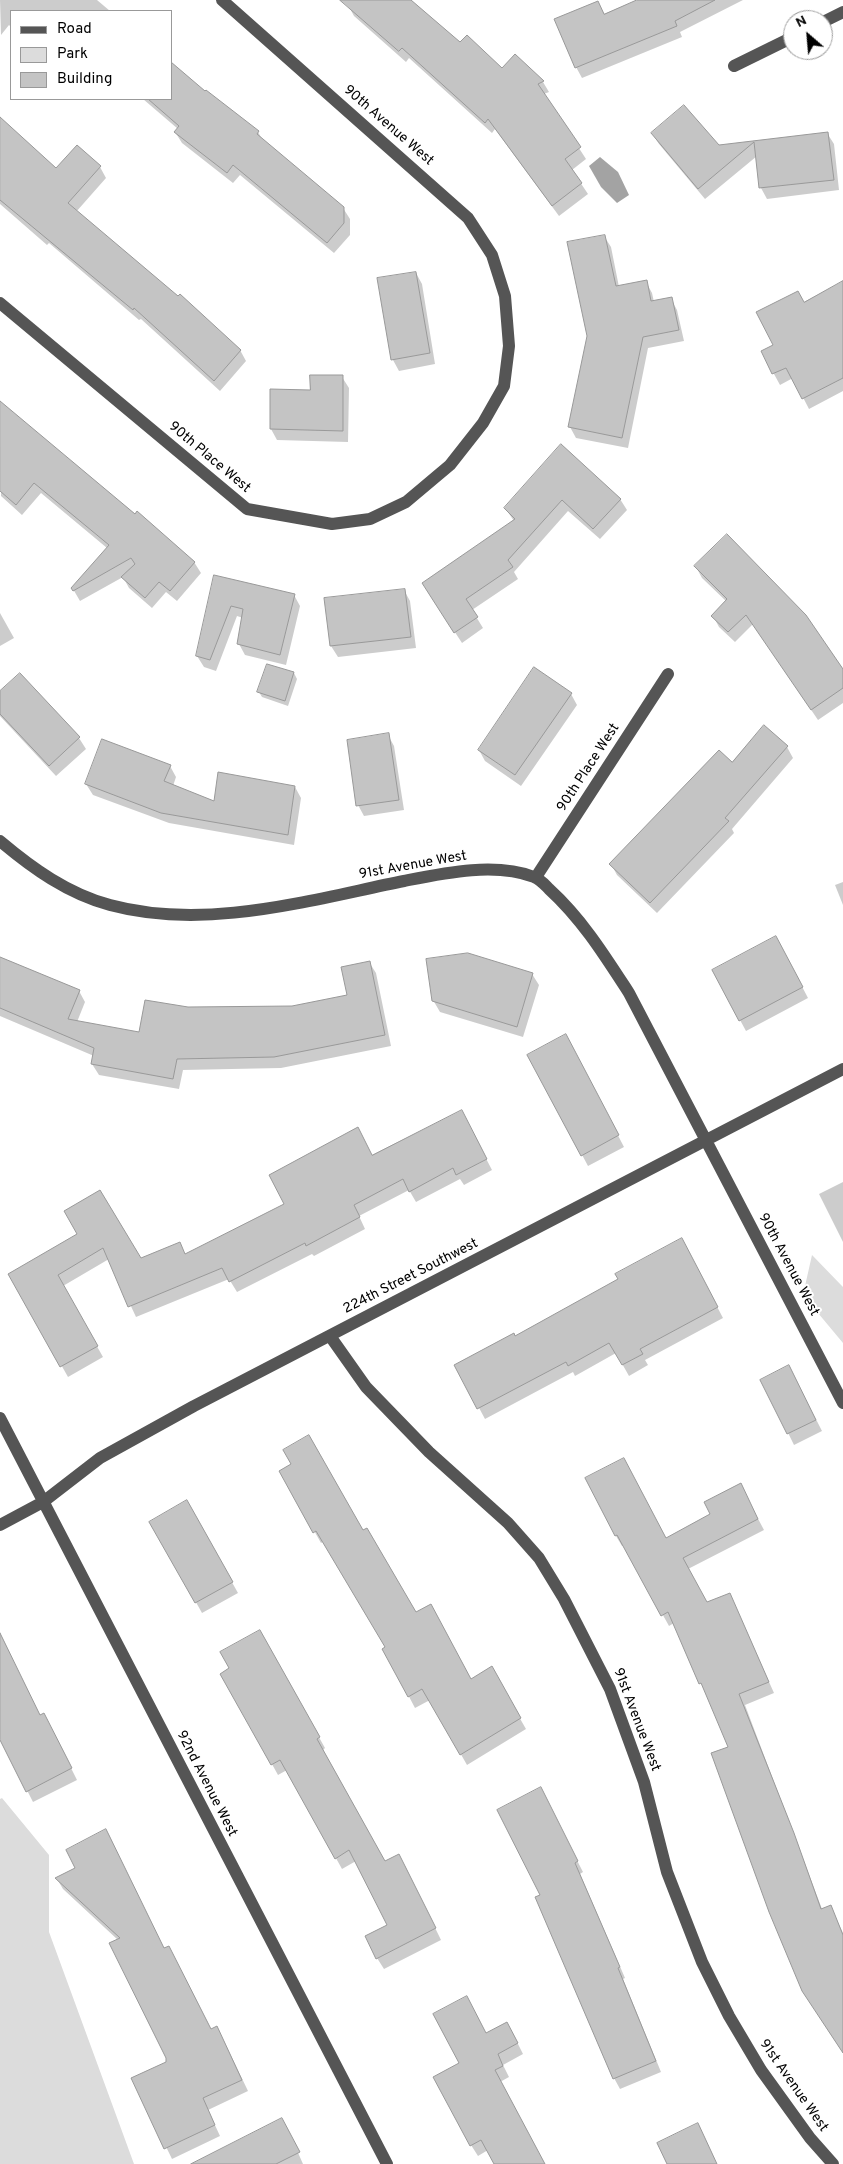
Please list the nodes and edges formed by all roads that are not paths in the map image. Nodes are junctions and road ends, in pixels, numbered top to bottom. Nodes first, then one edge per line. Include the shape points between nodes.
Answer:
1 (222, 0) edge
2 (783, 42) edge
3 (734, 66) dead end
4 (505, 296) joint
5 (0, 303) edge
6 (668, 674) dead end
7 (0, 841) edge
8 (536, 877) junction
9 (843, 1069) edge
10 (706, 1140) junction
11 (330, 1336) junction
12 (843, 1402) edge
13 (0, 1418) edge
14 (43, 1502) junction
15 (0, 1525) edge
16 (387, 2164) edge
17 (833, 2164) edge

1 - 4 street, 90th Avenue West via 468,218 492,255
2 - 3 street
4 - 5 street, 90th Place West via 509,346 504,386 483,423 450,465 406,502 370,518 332,524 247,509
6 - 8 street, 90th Place West
7 - 8 street, 91st Avenue West via 31,867 69,889 108,905 149,914 230,914 444,874 492,869
8 - 10 street via 567,906 629,993
9 - 10 street, 224th Street Southwest
10 - 11 street, 224th Street Southwest
10 - 12 street, 90th Avenue West
11 - 14 street, 224th Street Southwest via 100,1458
11 - 17 street, 91st Avenue West via 366,1387 428,1452 508,1523 539,1558 610,1689 644,1782 667,1872 706,1970 761,2070
13 - 14 street, 92nd Avenue West
14 - 15 street, 224th Street Southwest
14 - 16 street, 92nd Avenue West

